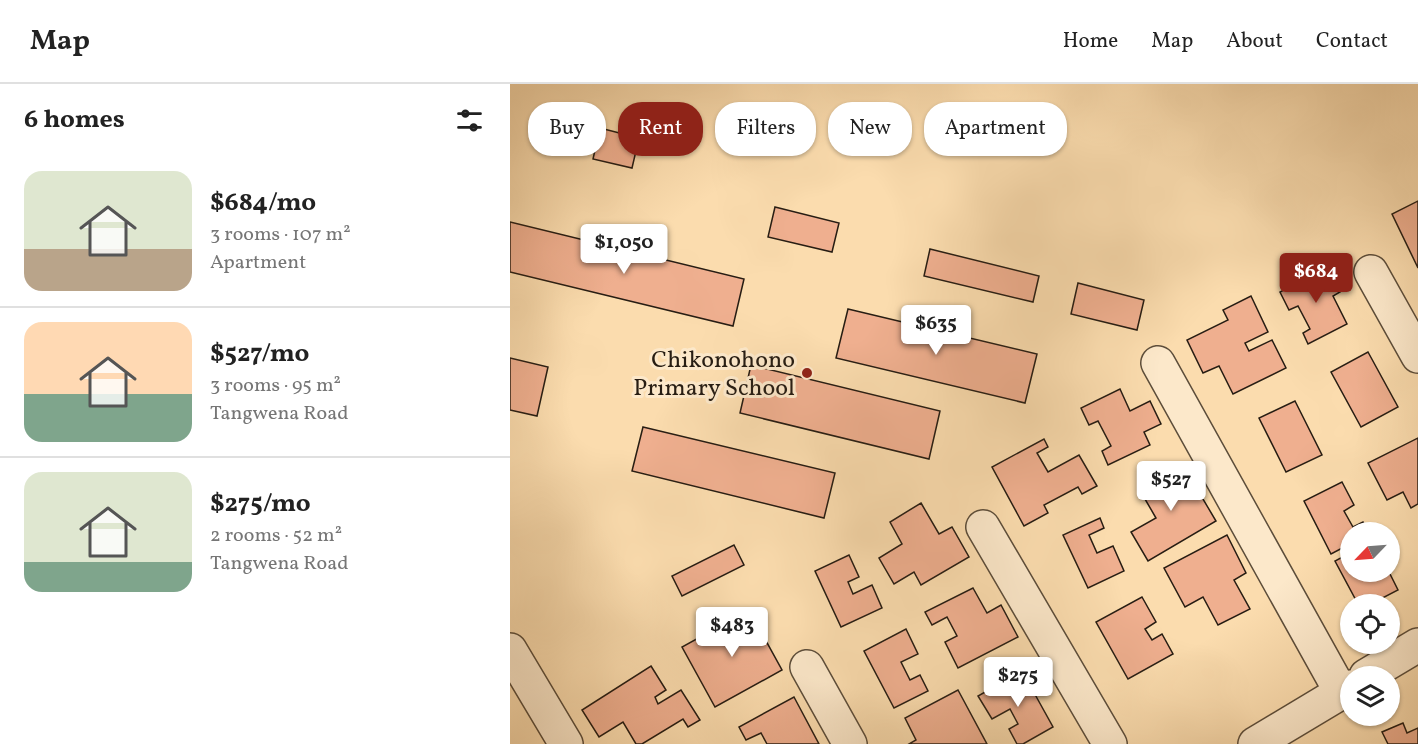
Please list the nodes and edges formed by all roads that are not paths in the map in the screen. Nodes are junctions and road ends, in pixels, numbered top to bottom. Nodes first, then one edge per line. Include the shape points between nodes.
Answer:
1 (1371, 272) dead end
2 (1418, 356) edge
3 (1158, 363) dead end
4 (983, 527) dead end
5 (1418, 645) edge
6 (510, 650) edge
7 (1341, 666) edge
8 (1383, 666) edge
9 (807, 667) dead end
10 (1340, 692) edge
11 (566, 744) edge
12 (850, 744) edge
13 (1110, 744) edge
14 (1255, 744) edge

1 - 2 street
3 - 7 street
4 - 13 street
5 - 8 street
6 - 11 street
9 - 12 street
10 - 14 street

